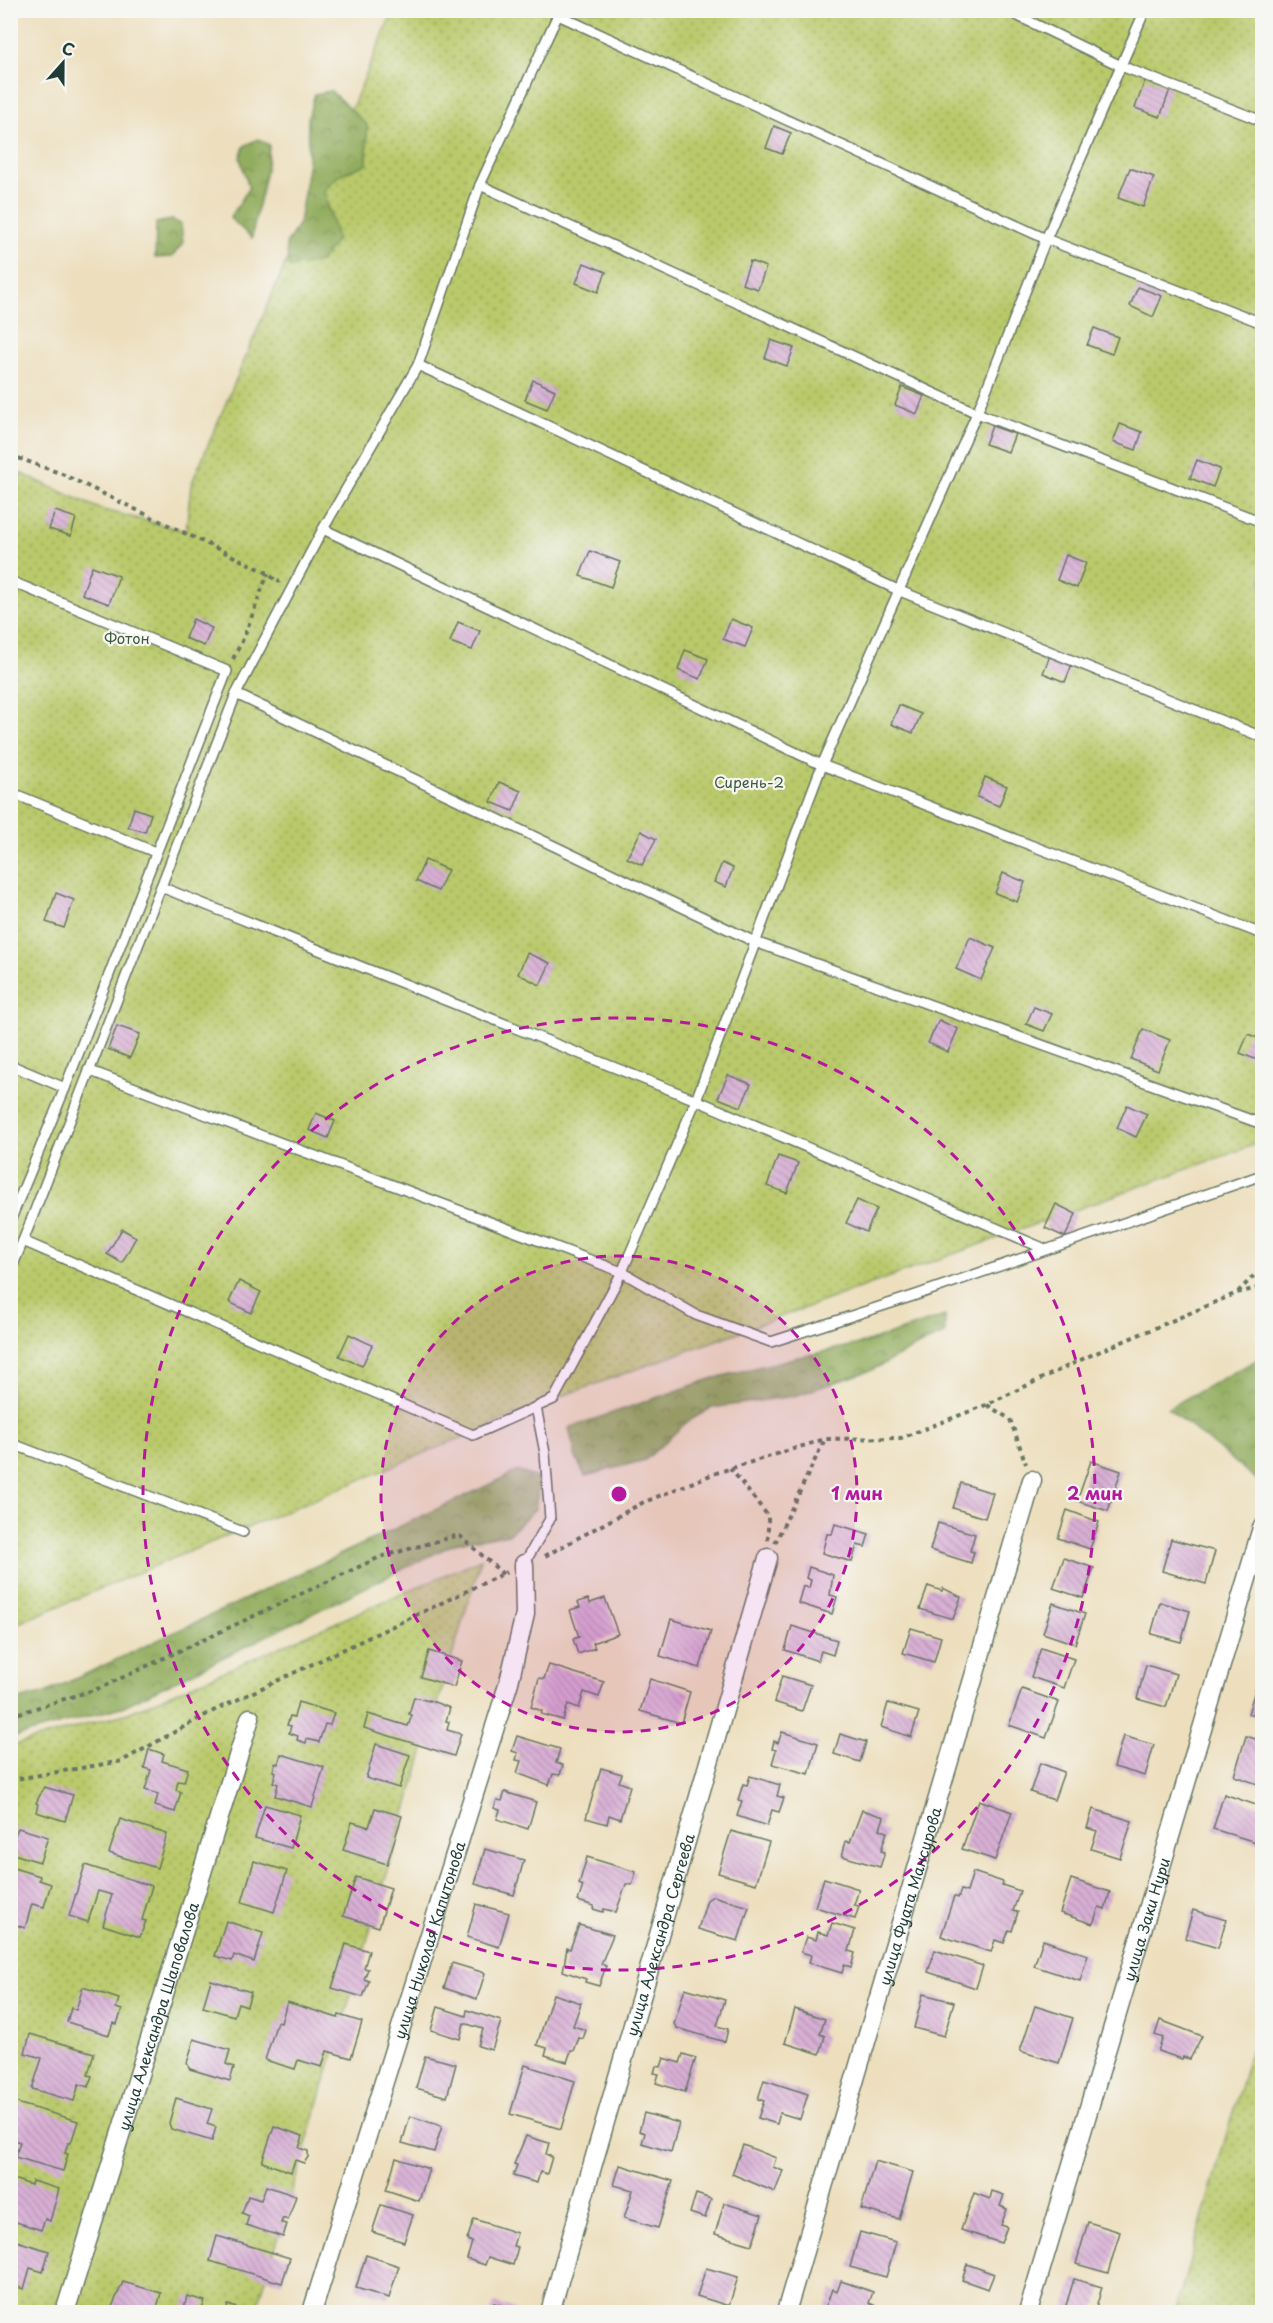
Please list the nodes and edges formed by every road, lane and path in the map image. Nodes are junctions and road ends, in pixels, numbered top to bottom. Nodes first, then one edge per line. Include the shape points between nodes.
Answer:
1 (1006, 10) edge
2 (1145, 10) edge
3 (559, 13) edge
4 (1121, 66) junction
5 (1263, 121) edge
6 (480, 185) junction
7 (1046, 239) junction
8 (1263, 323) edge
9 (418, 365) junction
10 (977, 413) junction
11 (10, 455) edge
12 (1263, 522) edge
13 (323, 529) junction
14 (268, 573) junction
15 (296, 579) junction
16 (10, 581) edge
17 (900, 591) junction
18 (227, 671) junction
19 (236, 694) junction
20 (1263, 737) edge
21 (822, 765) junction
22 (10, 792) edge
23 (155, 852) junction
24 (161, 887) junction
25 (1263, 934) edge
26 (755, 942) junction
27 (10, 1065) edge
28 (88, 1070) junction
29 (65, 1088) junction
30 (696, 1100) junction
31 (1263, 1124) edge
32 (1263, 1175) edge
33 (10, 1221) edge
34 (23, 1241) junction
35 (1045, 1249) junction
36 (1263, 1267) edge
37 (10, 1272) edge
38 (622, 1272) junction
39 (1263, 1287) edge
40 (1237, 1293) junction
41 (986, 1405) junction
42 (536, 1407) junction
43 (825, 1439) junction
44 (10, 1443) edge
45 (730, 1468) junction
46 (1032, 1480) joint
47 (1263, 1528) edge
48 (243, 1532) dead end
49 (768, 1557) junction
50 (524, 1564) junction
51 (503, 1574) junction
52 (10, 1716) edge
53 (250, 1718) dead end
54 (10, 1780) edge
55 (65, 2313) edge
56 (312, 2313) edge
57 (550, 2313) edge
58 (786, 2313) edge
59 (1028, 2313) edge

1 - 4 lane
2 - 4 lane
3 - 6 lane
3 - 7 lane
4 - 5 lane
4 - 7 lane
6 - 9 lane
6 - 10 lane
7 - 8 lane
7 - 10 lane
9 - 13 lane
9 - 17 lane
10 - 12 lane
10 - 17 lane
11 - 14 path via 62,474
13 - 15 lane
13 - 21 lane
14 - 15 path via 277,582
14 - 18 path
15 - 19 lane
16 - 18 lane
17 - 20 lane
17 - 21 lane
18 - 23 lane
19 - 24 lane
19 - 26 lane
21 - 25 lane
21 - 26 lane
22 - 23 lane
23 - 29 lane
24 - 28 lane
24 - 30 lane
26 - 30 lane
26 - 31 lane
27 - 29 lane
28 - 34 lane
28 - 38 lane
29 - 33 lane
30 - 35 lane
30 - 38 lane
32 - 35 lane
34 - 37 lane
34 - 42 lane via 473,1435
35 - 38 lane via 771,1342 696,1316
36 - 40 path
38 - 42 lane via 554,1399
39 - 40 path
40 - 41 path
41 - 43 path via 901,1438
41 - 46 path via 1010,1419
42 - 50 lane via 545,1453 550,1519
43 - 45 path
43 - 49 path
44 - 48 lane
45 - 49 path via 768,1516
45 - 50 path via 642,1503 548,1555
46 - 58 street, улица Фуата Мансурова
47 - 59 street, улица Заки Нури
49 - 57 street, улица Александра Сергеева
50 - 51 path
50 - 56 street, улица Николая Капитонова via 525,1614 509,1682
51 - 52 path via 459,1535 380,1557 100,1688
51 - 54 path via 209,1713 122,1761
53 - 55 street, улица Александра Шаповалова

